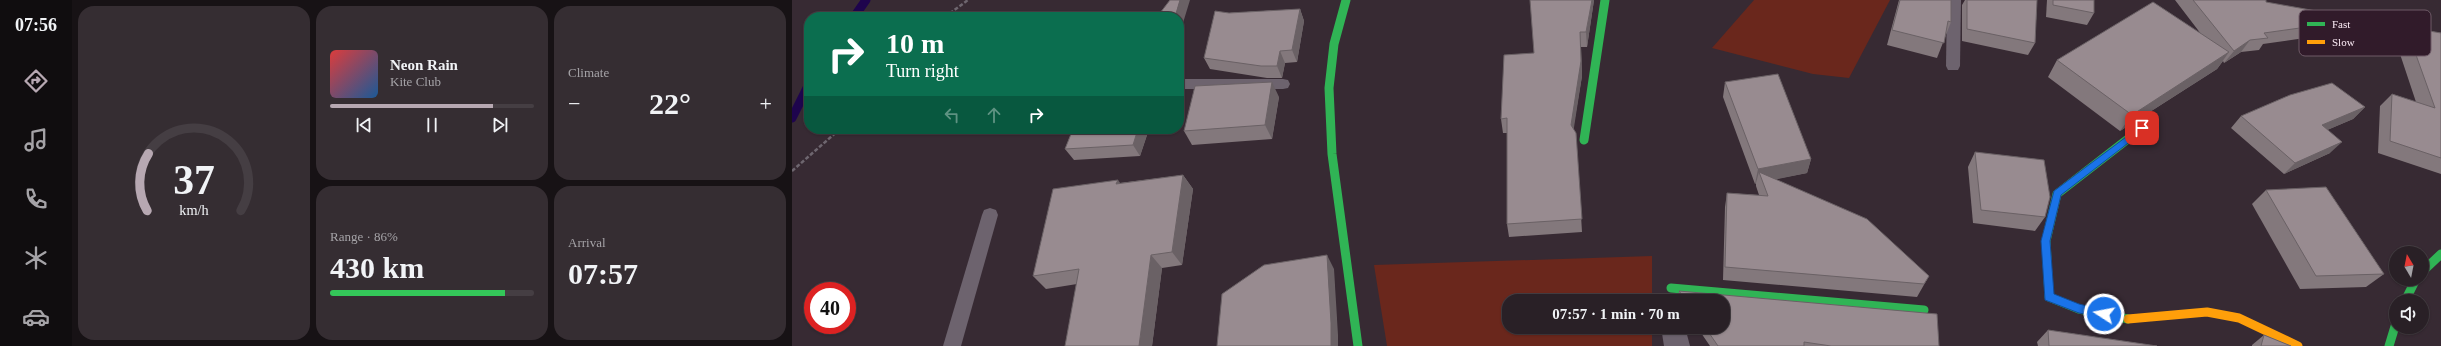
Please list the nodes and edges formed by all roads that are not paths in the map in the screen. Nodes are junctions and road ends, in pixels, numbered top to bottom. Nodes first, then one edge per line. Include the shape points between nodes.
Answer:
1 (1346, 0) edge
2 (1605, 0) edge
3 (1954, 0) edge
4 (1953, 66) dead end
5 (1184, 84) edge
6 (1284, 84) dead end
7 (2142, 128) dead end
8 (1584, 140) dead end
9 (990, 215) dead end
10 (2441, 254) edge
11 (2429, 265) edge
12 (1671, 290) edge
13 (1924, 310) dead end
14 (1674, 334) edge
15 (2393, 334) edge
16 (952, 346) edge
17 (1358, 346) edge
18 (1677, 346) edge
19 (2298, 346) edge
20 (2389, 346) edge

1 - 17 street via 1334,44 1329,88 1332,154
2 - 8 street
3 - 4 lane
5 - 6 lane
7 - 19 street via 2057,194 2046,241 2049,297 2079,309 2130,319 2207,312 2239,318
9 - 16 lane
10 - 11 street
12 - 13 street
14 - 18 street
15 - 20 street

